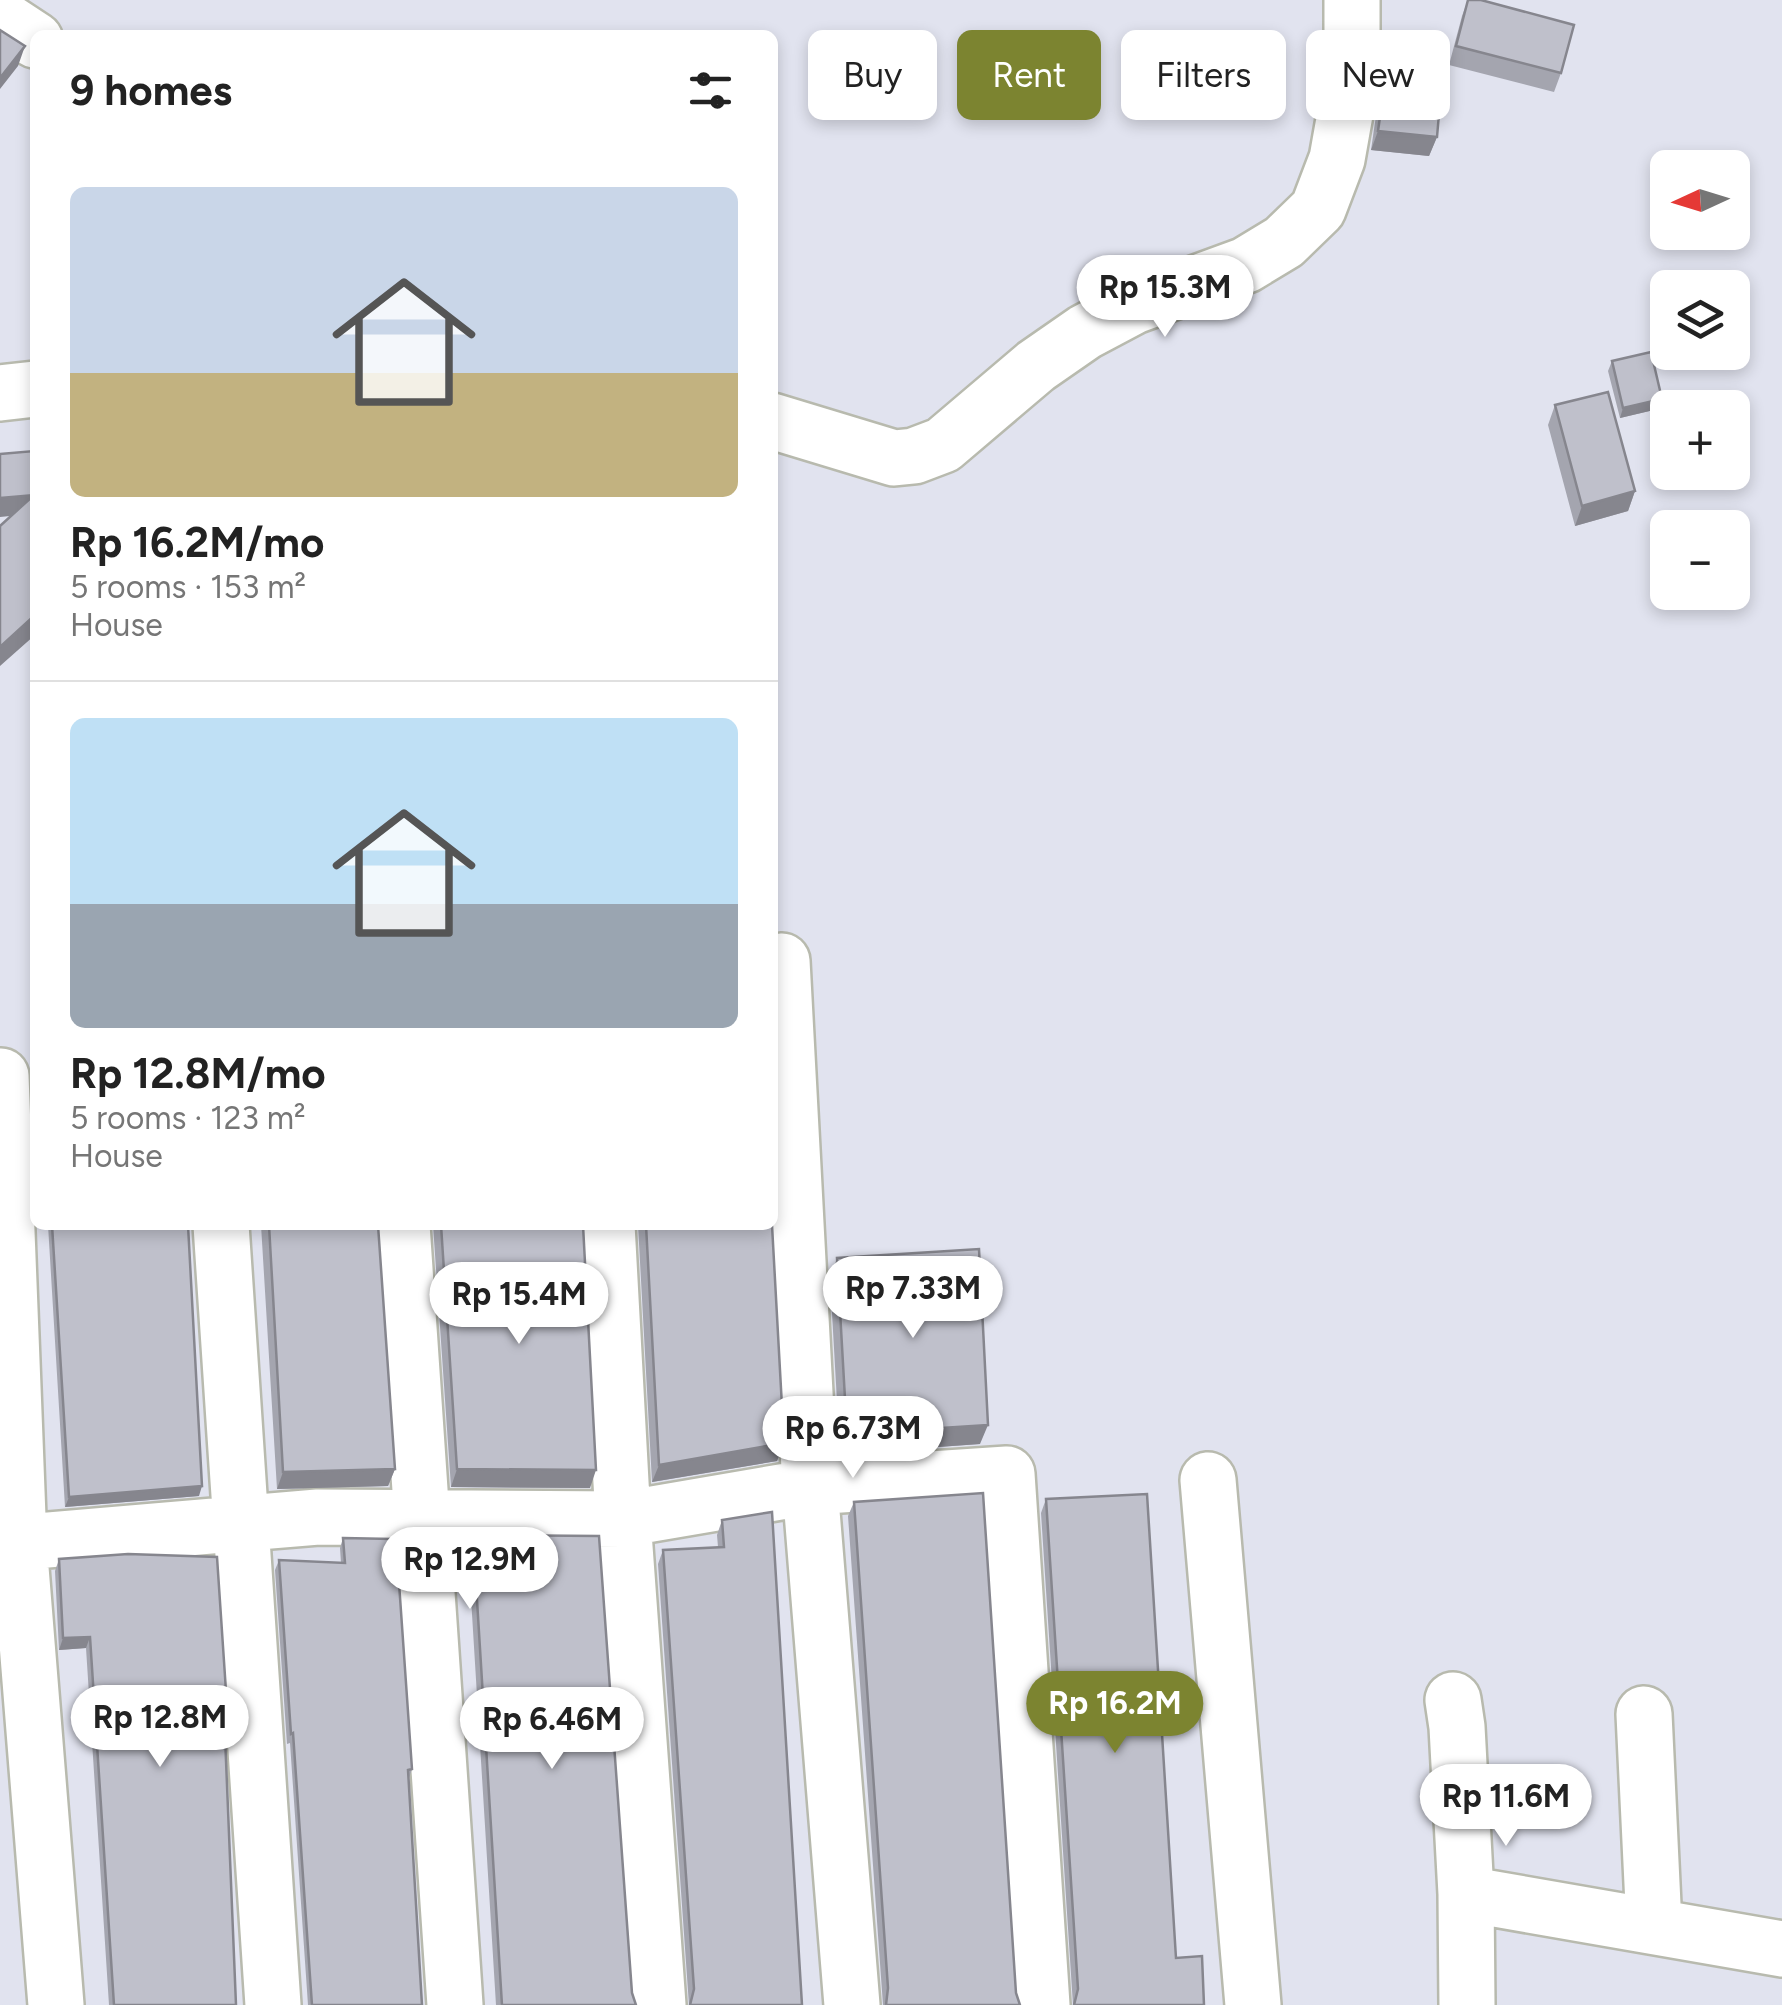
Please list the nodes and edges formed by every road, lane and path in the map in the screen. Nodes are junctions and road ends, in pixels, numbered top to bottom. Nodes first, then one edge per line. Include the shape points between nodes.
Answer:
1 (1352, 0) edge
2 (0, 17) edge
3 (30, 37) edge
4 (30, 391) edge
5 (0, 394) edge
6 (778, 423) edge
7 (782, 961) dead end
8 (0, 1076) edge
9 (221, 1230) edge
10 (402, 1230) edge
11 (607, 1230) edge
12 (1208, 1480) dead end
13 (810, 1487) junction
14 (420, 1516) junction
15 (623, 1519) junction
16 (239, 1522) junction
17 (10, 1543) edge
18 (1453, 1700) dead end
19 (1644, 1714) dead end
20 (1466, 1894) junction
21 (1654, 1926) junction
22 (1782, 1949) edge
23 (56, 2005) edge
24 (274, 2005) edge
25 (456, 2005) edge
26 (658, 2005) edge
27 (852, 2005) edge
28 (1042, 2005) edge
29 (1253, 2005) edge
30 (1467, 2005) edge

1 - 6 street via 1352,58 1337,160 1318,210 1284,242 1246,265 1134,306 1085,332 943,445 914,456 894,458
2 - 3 street
4 - 5 street
7 - 13 street
8 - 17 street
9 - 16 street
10 - 14 street
11 - 15 street
12 - 29 street
13 - 15 street
13 - 27 street
13 - 28 street via 1007,1474
14 - 15 street
14 - 16 street
14 - 25 street
15 - 26 street
16 - 17 street
16 - 24 street
17 - 23 street
18 - 20 street
19 - 21 street
20 - 21 street
20 - 30 street
21 - 22 street

